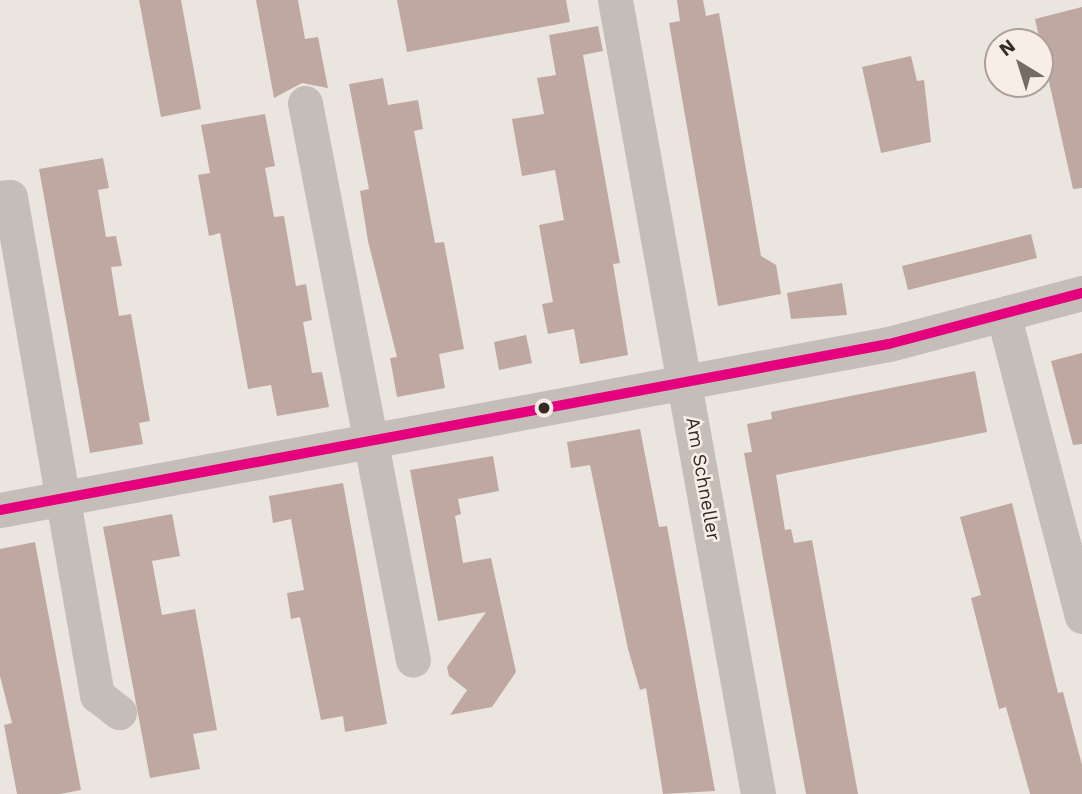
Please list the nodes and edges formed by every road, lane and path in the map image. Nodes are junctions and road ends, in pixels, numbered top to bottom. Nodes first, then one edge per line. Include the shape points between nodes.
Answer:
1 (615, 0) edge
2 (305, 103) dead end
3 (0, 198) edge
4 (1082, 293) edge
5 (1004, 317) junction
6 (685, 379) junction
7 (369, 443) junction
8 (62, 498) junction
9 (0, 510) edge
10 (1082, 616) edge
11 (412, 660) dead end
12 (119, 712) dead end
13 (758, 794) edge

1 - 6 street, Am Schneller
2 - 7 street
3 - 8 street via 10,197
4 - 5 street
5 - 6 street via 889,344
5 - 10 street
6 - 7 street
6 - 13 street, Am Schneller
7 - 8 street
7 - 11 street
8 - 9 street
8 - 12 street via 97,695

